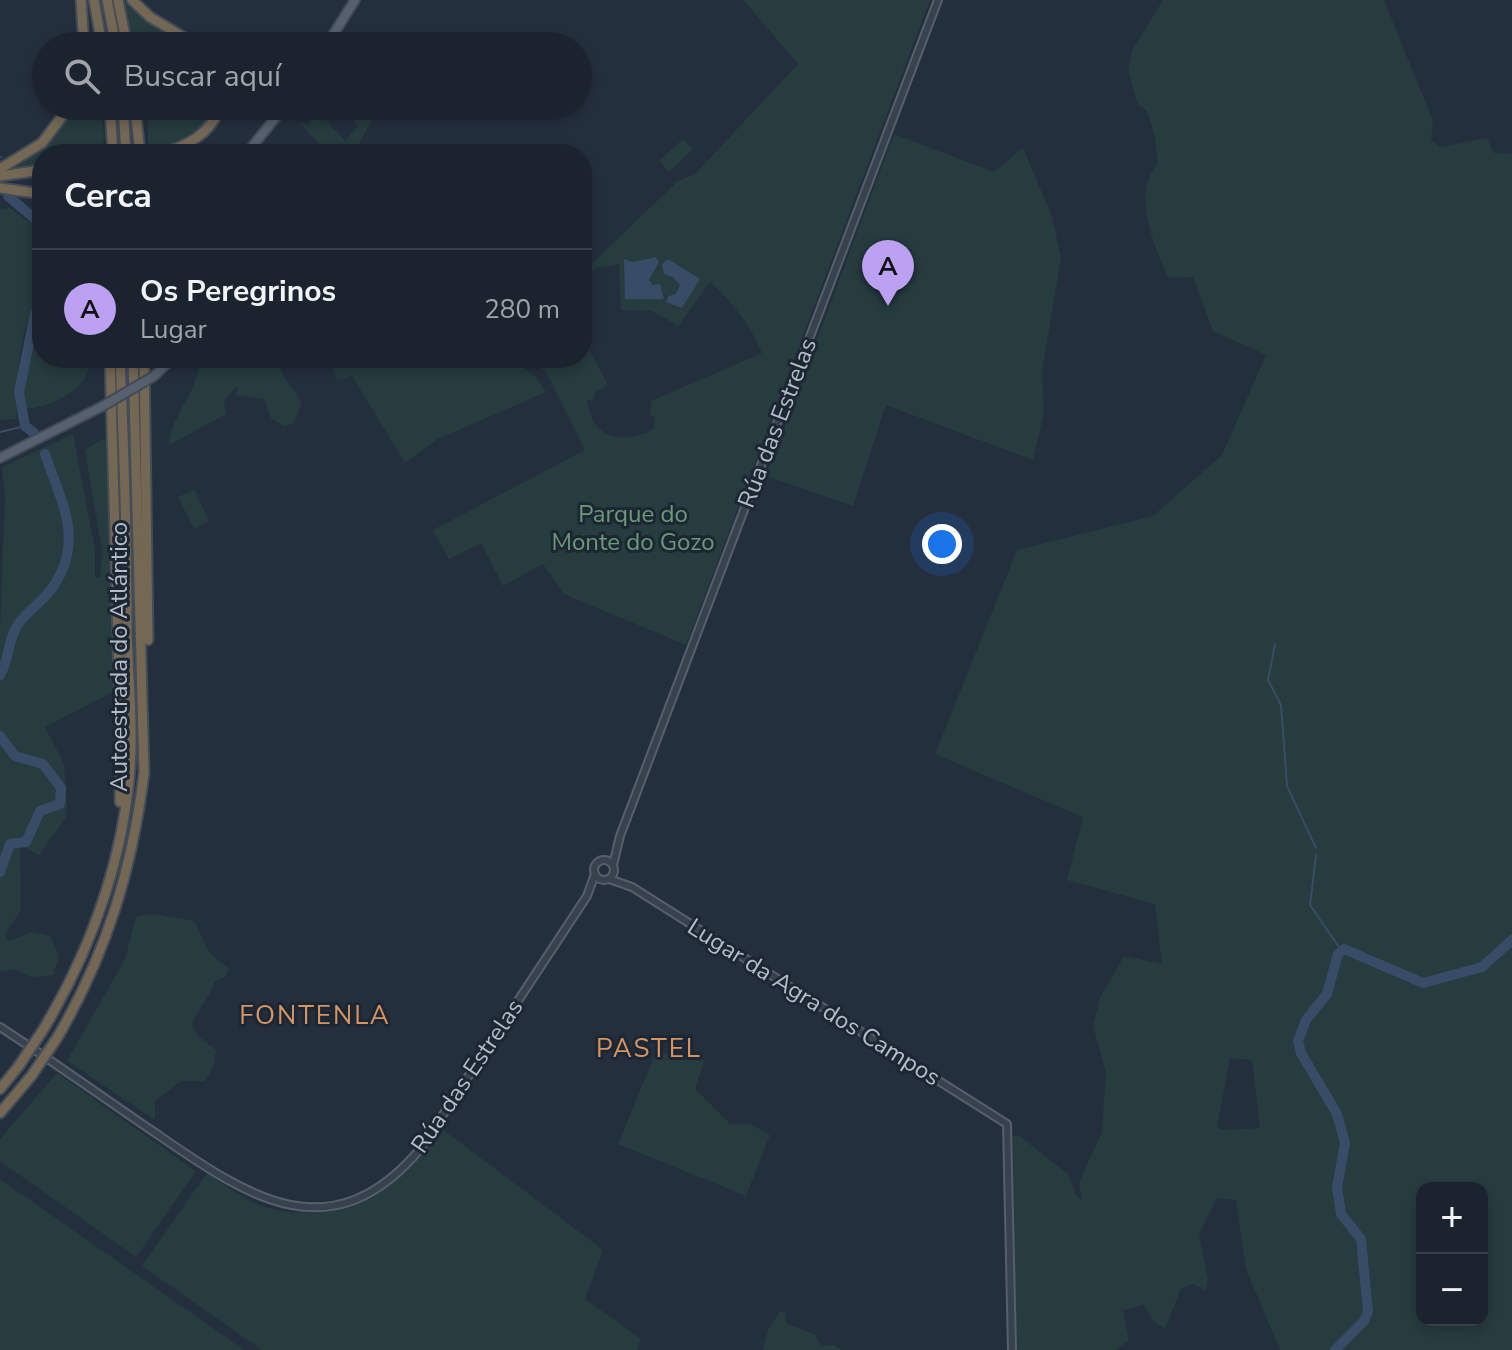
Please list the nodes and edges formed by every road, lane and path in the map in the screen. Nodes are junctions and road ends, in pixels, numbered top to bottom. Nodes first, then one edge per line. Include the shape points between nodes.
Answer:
1 (81, 0) edge
2 (94, 0) edge
3 (107, 0) edge
4 (118, 0) edge
5 (132, 0) edge
6 (355, 0) edge
7 (938, 0) edge
8 (83, 32) edge
9 (100, 32) edge
10 (113, 32) edge
11 (124, 32) edge
12 (175, 32) edge
13 (335, 32) edge
14 (59, 120) edge
15 (111, 120) edge
16 (124, 120) edge
17 (138, 120) edge
18 (213, 120) edge
19 (217, 120) edge
20 (274, 120) edge
21 (40, 144) edge
22 (112, 144) edge
23 (125, 144) edge
24 (139, 144) edge
25 (185, 144) edge
26 (194, 144) edge
27 (254, 144) edge
28 (32, 149) edge
29 (0, 169) edge
30 (32, 174) edge
31 (0, 179) edge
32 (0, 188) edge
33 (32, 193) edge
34 (110, 368) edge
35 (120, 368) edge
36 (133, 368) edge
37 (144, 368) edge
38 (162, 368) edge
39 (0, 458) edge
40 (144, 675) junction
41 (119, 838) junction
42 (616, 846) junction
43 (605, 860) junction
44 (614, 868) junction
45 (595, 874) junction
46 (607, 880) junction
47 (621, 880) junction
48 (587, 896) junction
49 (0, 1027) edge
50 (0, 1089) edge
51 (0, 1113) edge
52 (1012, 1350) edge

1 - 8 highway
2 - 9 highway
3 - 10 highway
4 - 11 highway
5 - 12 highway
6 - 13 main road
7 - 42 street, Rúa das Estrelas
14 - 21 highway
15 - 22 highway
16 - 23 highway
17 - 24 highway
18 - 25 highway
19 - 26 highway
20 - 27 main road
28 - 29 highway
30 - 31 highway
32 - 33 highway
34 - 41 highway
35 - 41 highway, Autoestrada do Atlántico via 131,719
36 - 40 highway, Autoestrada do Atlántico
37 - 40 highway
38 - 39 main road, bridge via 103,406
40 - 51 highway, Autoestrada do Atlántico, bridge via 144,773 125,885 106,941 57,1038
41 - 50 highway, Autoestrada do Atlántico, bridge via 87,945 43,1030
42 - 43 street, Rúa das Estrelas
42 - 44 street, Rúa das Estrelas
43 - 44 street
43 - 45 street, Rúa das Estrelas via 596,865
44 - 46 street, Rúa das Estrelas
44 - 47 street, Lugar da Agra dos Campos
45 - 46 street
45 - 48 street, Rúa das Estrelas
46 - 47 street, Lugar da Agra dos Campos
46 - 48 street, Rúa das Estrelas
47 - 52 street, Lugar da Agra dos Campos via 1007,1124
48 - 49 street, Rúa das Estrelas via 421,1148 382,1186 349,1201 308,1208 235,1187

